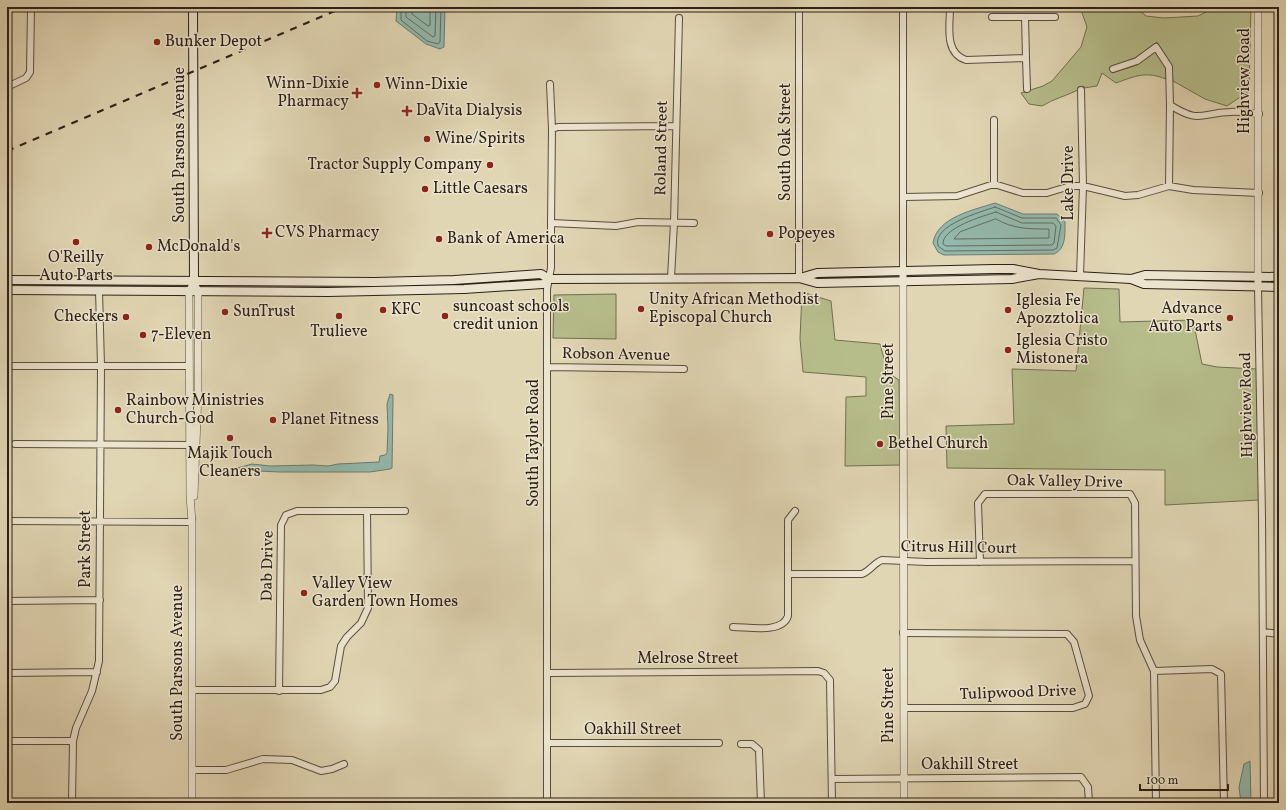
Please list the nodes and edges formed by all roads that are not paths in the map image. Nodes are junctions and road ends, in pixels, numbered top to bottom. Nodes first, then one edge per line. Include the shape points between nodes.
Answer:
1 (31, 7) edge
2 (193, 7) edge
3 (799, 7) edge
4 (903, 7) edge
5 (950, 7) edge
6 (1258, 7) edge
7 (992, 17) dead end
8 (1025, 17) junction
9 (1055, 17) dead end
10 (679, 18) dead end
11 (1026, 58) junction
12 (1113, 69) dead end
13 (550, 84) dead end
14 (7, 87) edge
15 (1027, 89) dead end
16 (1081, 90) dead end
17 (1170, 105) junction
18 (1259, 114) junction
19 (994, 120) dead end
20 (675, 126) junction
21 (552, 129) junction
22 (994, 184) junction
23 (1082, 186) junction
24 (1169, 186) junction
25 (1259, 193) junction
26 (904, 197) junction
27 (551, 223) junction
28 (674, 223) junction
29 (694, 223) dead end
30 (903, 272) junction
31 (1039, 274) junction
32 (1080, 276) junction
33 (1258, 277) junction
34 (1279, 277) edge
35 (671, 278) junction
36 (799, 278) junction
37 (549, 279) junction
38 (1131, 279) junction
39 (7, 280) edge
40 (194, 282) junction
41 (903, 282) junction
42 (1258, 287) junction
43 (1279, 287) edge
44 (7, 290) edge
45 (99, 290) junction
46 (189, 292) junction
47 (198, 292) junction
48 (13, 366) dead end
49 (101, 366) junction
50 (188, 366) junction
51 (547, 367) junction
52 (684, 368) dead end
53 (15, 444) dead end
54 (100, 444) junction
55 (193, 445) junction
56 (367, 511) junction
57 (406, 511) dead end
58 (795, 511) dead end
59 (7, 521) edge
60 (99, 521) junction
61 (192, 522) junction
62 (1135, 561) junction
63 (903, 562) junction
64 (980, 562) junction
65 (788, 574) junction
66 (100, 600) junction
67 (7, 601) edge
68 (733, 626) dead end
69 (1263, 632) junction
70 (903, 633) junction
71 (1279, 634) edge
72 (1154, 671) junction
73 (97, 672) junction
74 (7, 673) edge
75 (548, 673) junction
76 (192, 690) junction
77 (279, 691) junction
78 (904, 708) junction
79 (73, 741) junction
80 (7, 742) edge
81 (547, 743) junction
82 (719, 743) dead end
83 (741, 744) dead end
84 (344, 764) dead end
85 (192, 770) junction
86 (904, 778) junction
87 (832, 779) junction
88 (72, 803) edge
89 (192, 803) edge
90 (547, 803) edge
91 (761, 803) edge
92 (832, 803) edge
93 (904, 803) edge
94 (1088, 803) edge
95 (1156, 803) edge
96 (1224, 803) edge
97 (1264, 803) edge

1 - 14 street via 30,72 26,78
2 - 40 main road, South Parsons Avenue
3 - 36 street, South Oak Street
4 - 26 street, Pine Street
5 - 11 street via 950,46 959,58
6 - 18 street, Highview Road
7 - 8 street
8 - 9 street
8 - 11 street
10 - 20 street, Roland Street
11 - 15 street
12 - 17 street via 1136,61 1156,47 1169,67
13 - 21 street, South Taylor Road
16 - 23 street, Lake Drive
17 - 18 street via 1195,117 1230,112
17 - 24 street
18 - 25 street, Highview Road
19 - 22 street
20 - 21 street
20 - 28 street, Roland Street
21 - 27 street, South Taylor Road
22 - 23 street via 1023,193 1047,193 1070,186
22 - 26 street via 957,196
23 - 24 street via 1124,196 1138,195
23 - 32 street, Lake Drive
24 - 25 street via 1193,190
25 - 33 street, Highview Road
26 - 30 street, Pine Street
27 - 28 street via 622,226 638,222
27 - 37 street, South Taylor Road
28 - 29 street
28 - 35 street, Roland Street
30 - 31 main road via 1013,269
30 - 36 main road via 817,273
30 - 41 street, Pine Street
31 - 32 main road
31 - 41 main road via 1012,279
32 - 38 main road
33 - 34 main road
33 - 38 main road via 1145,275
33 - 42 street, Highview Road
35 - 36 main road
35 - 37 main road
36 - 41 main road via 817,283
37 - 40 main road via 541,274 394,282
37 - 47 main road via 543,284 464,289
37 - 51 street, South Taylor Road
38 - 42 main road via 1144,284
39 - 40 main road
40 - 46 street, South Parsons Avenue
40 - 47 street, South Parsons Avenue
41 - 63 street, Pine Street
42 - 43 main road
42 - 69 street, Highview Road
44 - 45 main road
45 - 46 main road
45 - 49 street, Park Street
46 - 47 main road
46 - 50 street, South Parsons Avenue
47 - 55 street, South Parsons Avenue via 198,366
48 - 49 street
49 - 50 street
49 - 54 street, Park Street
50 - 55 street, South Parsons Avenue
51 - 52 street, Robson Avenue
51 - 75 street, South Taylor Road
53 - 54 street
54 - 55 street
54 - 60 street, Park Street
55 - 61 street, South Parsons Avenue
56 - 57 street, Dab Drive
56 - 77 street via 368,608 361,623 341,646 336,681 330,687 321,690
56 - 77 street, Dab Drive via 297,511 286,515 281,525
58 - 65 street via 788,520
59 - 60 street
60 - 61 street
60 - 66 street, Park Street
61 - 76 street, South Parsons Avenue
62 - 64 street, Citrus Hill Court
62 - 64 street, Oak Valley Drive via 1136,503 1130,494 985,494 978,503
62 - 72 street, Oak Valley Drive via 1136,616 1140,640
63 - 64 street, Citrus Hill Court
63 - 65 street, Citrus Hill Court via 882,560 862,574
63 - 70 street, Pine Street
65 - 68 street via 786,622 780,626 770,627
66 - 67 street
66 - 73 street, Park Street
69 - 71 street
69 - 97 street, Highview Road
70 - 78 street, Pine Street
70 - 78 street, Tulipwood Drive via 1067,634 1074,642 1090,696 1085,704 1073,708
72 - 95 street, Oak Valley Drive
72 - 96 street via 1212,670 1222,674
73 - 74 street
73 - 79 street, Park Street
75 - 81 street, South Taylor Road
75 - 87 street, Melrose Street via 818,671 830,680
76 - 77 street
76 - 85 street, South Parsons Avenue
78 - 86 street, Pine Street
79 - 80 street
79 - 88 street, Park Street
81 - 82 street, Oakhill Street
81 - 90 street, South Taylor Road
83 - 91 street via 752,744 760,750
84 - 85 street via 321,771 292,760 263,759 226,770
85 - 89 street, South Parsons Avenue
86 - 87 street, Oakhill Street
86 - 93 street, Pine Street
86 - 94 street, Oakhill Street via 1080,777 1088,787
87 - 92 street

